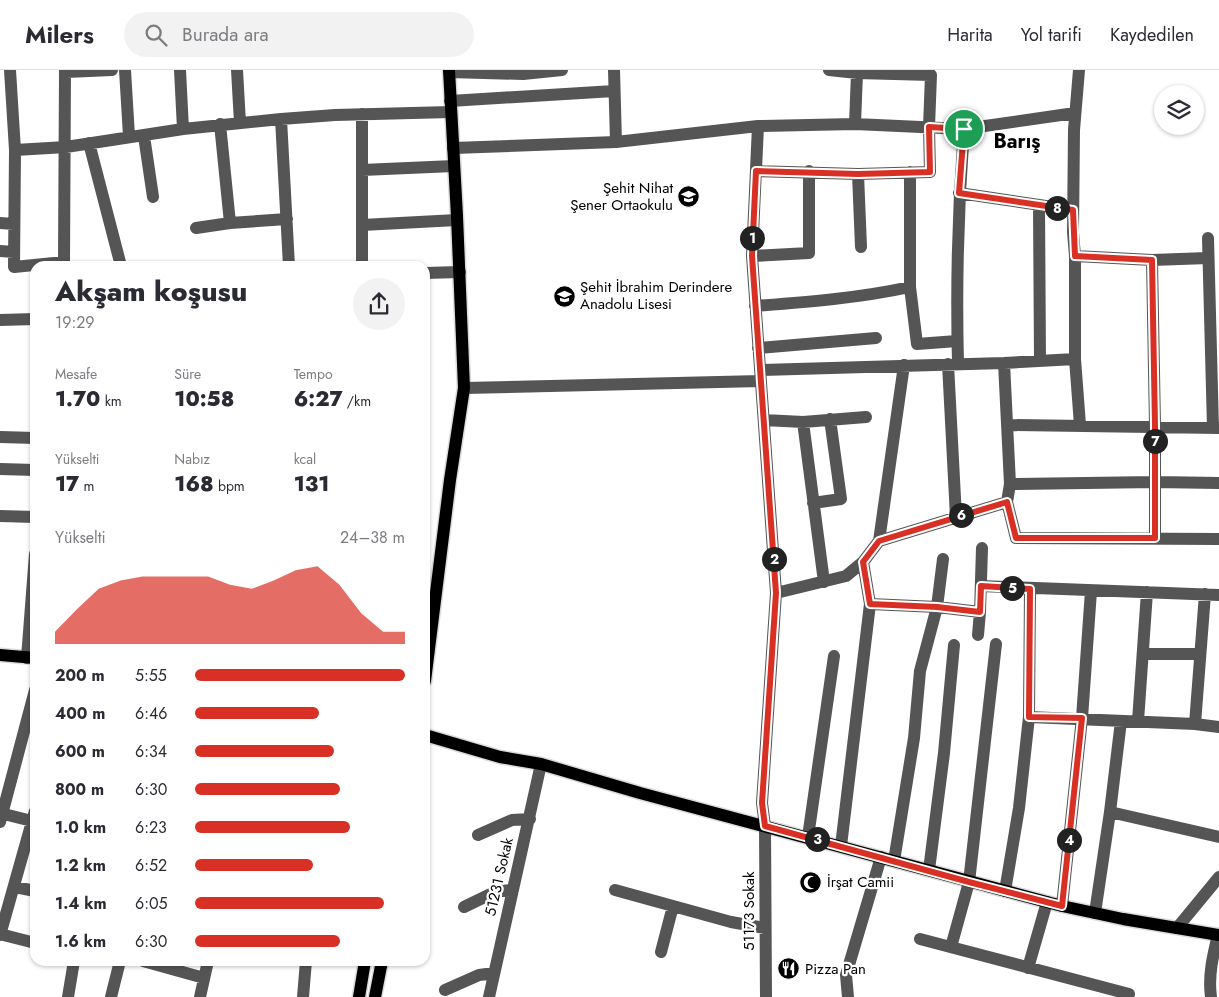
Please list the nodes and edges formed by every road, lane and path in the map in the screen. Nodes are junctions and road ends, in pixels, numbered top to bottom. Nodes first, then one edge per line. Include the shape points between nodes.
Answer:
1 (10, 70) edge
2 (112, 70) edge
3 (125, 70) edge
4 (180, 70) edge
5 (237, 70) edge
6 (562, 70) edge
7 (614, 70) edge
8 (829, 70) edge
9 (1079, 70) edge
10 (66, 71) edge
11 (449, 71) edge
12 (903, 72) edge
13 (857, 73) junction
14 (614, 91) junction
15 (450, 106) junction
16 (1075, 113) junction
17 (362, 114) junction
18 (281, 119) junction
19 (240, 123) junction
20 (220, 124) junction
21 (855, 124) junction
22 (758, 126) junction
23 (929, 127) junction
24 (183, 129) junction
25 (964, 129) junction
26 (130, 136) junction
27 (144, 136) junction
28 (616, 142) junction
29 (89, 143) junction
30 (66, 147) junction
31 (453, 148) junction
32 (15, 150) junction
33 (454, 166) junction
34 (362, 170) junction
35 (756, 171) junction
36 (809, 171) junction
37 (910, 172) junction
38 (858, 174) junction
39 (959, 193) junction
40 (153, 197) dead end
41 (1039, 205) junction
42 (1073, 210) junction
43 (287, 219) junction
44 (458, 220) junction
45 (0, 223) edge
46 (230, 223) junction
47 (14, 224) junction
48 (362, 225) junction
49 (196, 228) dead end
50 (1208, 238) dead end
51 (861, 248) dead end
52 (0, 251) edge
53 (14, 252) junction
54 (752, 256) junction
55 (1075, 256) junction
56 (1208, 258) junction
57 (1152, 260) junction
58 (64, 261) edge
59 (120, 261) edge
60 (289, 261) edge
61 (362, 261) edge
62 (30, 265) edge
63 (460, 272) junction
64 (430, 273) edge
65 (910, 286) junction
66 (755, 306) junction
67 (30, 319) edge
68 (0, 320) edge
69 (876, 338) dead end
70 (957, 341) junction
71 (758, 348) junction
72 (1075, 359) junction
73 (1040, 361) junction
74 (1004, 363) junction
75 (953, 364) junction
76 (904, 365) junction
77 (760, 376) junction
78 (464, 388) junction
79 (866, 417) dead end
80 (830, 419) junction
81 (764, 420) junction
82 (803, 422) junction
83 (1080, 424) junction
84 (1008, 425) junction
85 (1155, 426) junction
86 (1216, 428) edge
87 (0, 437) edge
88 (30, 438) edge
89 (0, 469) edge
90 (30, 470) edge
91 (1155, 482) junction
92 (1219, 483) edge
93 (1010, 484) junction
94 (1007, 502) junction
95 (813, 503) junction
96 (0, 516) edge
97 (30, 517) edge
98 (956, 517) junction
99 (1155, 538) junction
100 (1219, 539) edge
101 (879, 541) junction
102 (982, 548) dead end
103 (943, 559) dead end
104 (863, 562) junction
105 (824, 582) junction
106 (981, 586) junction
107 (1030, 589) junction
108 (1091, 591) junction
109 (1147, 592) junction
110 (776, 593) junction
111 (1205, 594) junction
112 (1219, 595) edge
113 (870, 604) junction
114 (937, 607) junction
115 (980, 612) junction
116 (978, 635) dead end
117 (430, 642) edge
118 (996, 644) dead end
119 (954, 645) dead end
120 (1143, 654) junction
121 (1200, 654) junction
122 (0, 655) edge
123 (834, 656) dead end
124 (30, 658) edge
125 (30, 709) edge
126 (1029, 717) junction
127 (1082, 718) junction
128 (1121, 721) junction
129 (1138, 721) junction
130 (1195, 724) junction
131 (1219, 727) edge
132 (430, 739) edge
133 (541, 764) junction
134 (1110, 812) junction
135 (1, 816) edge
136 (530, 818) junction
137 (30, 824) edge
138 (765, 826) junction
139 (478, 835) dead end
140 (30, 836) edge
141 (808, 837) junction
142 (1219, 837) edge
143 (841, 846) junction
144 (881, 857) junction
145 (894, 861) junction
146 (929, 870) junction
147 (1219, 878) edge
148 (969, 882) junction
149 (15, 888) junction
150 (30, 890) edge
151 (513, 890) junction
152 (615, 890) dead end
153 (1005, 892) junction
154 (1047, 902) junction
155 (673, 906) junction
156 (1062, 906) junction
157 (464, 907) dead end
158 (1095, 913) junction
159 (765, 928) junction
160 (1177, 928) junction
161 (0, 935) edge
162 (1218, 935) edge
163 (920, 939) dead end
164 (30, 942) edge
165 (950, 947) junction
166 (660, 952) dead end
167 (73, 966) edge
168 (119, 966) edge
169 (161, 966) edge
170 (207, 966) edge
171 (306, 966) edge
172 (365, 966) edge
173 (381, 966) edge
174 (1028, 968) junction
175 (494, 973) junction
176 (204, 978) junction
177 (446, 990) dead end
178 (1129, 994) dead end
179 (68, 997) edge
180 (111, 997) edge
181 (202, 997) edge
182 (303, 997) edge
183 (359, 997) edge
184 (375, 997) edge
185 (489, 997) edge
186 (766, 997) edge
187 (848, 997) edge
188 (1211, 997) edge

1 - 32 street
2 - 10 street
3 - 26 street
4 - 24 street
5 - 19 street
6 - 11 street via 523,74
7 - 14 street
8 - 13 street
9 - 16 street
10 - 30 street
11 - 15 main road
12 - 13 street
12 - 23 street via 931,75
13 - 21 street
14 - 15 street
14 - 28 street
15 - 17 street
15 - 31 main road
16 - 25 street
16 - 42 street
17 - 18 street
17 - 34 street
18 - 19 street
18 - 43 street
19 - 20 street
20 - 24 street
20 - 46 street
21 - 22 street
21 - 23 street
22 - 28 street
22 - 35 street, 51173 Sokak
23 - 25 street
23 - 37 street via 930,172
24 - 27 street
25 - 39 street
26 - 27 street
26 - 29 street
27 - 40 street
28 - 31 street
29 - 30 street
29 - 59 street
30 - 32 street
30 - 58 street
31 - 33 main road
32 - 47 street
33 - 34 street
33 - 44 main road
34 - 48 street
35 - 36 street
35 - 54 street, 51173 Sokak
36 - 38 street
36 - 54 street via 810,253
37 - 38 street
37 - 65 street
38 - 51 street
39 - 41 street
39 - 70 street
41 - 42 street
41 - 73 street
42 - 55 street
43 - 46 street
43 - 60 street
44 - 48 street
44 - 63 main road
45 - 47 street
46 - 49 street
47 - 53 street
48 - 61 street
50 - 56 street
52 - 53 street
53 - 62 street via 14,267
54 - 66 street, 51173 Sokak
55 - 57 street
55 - 72 street
56 - 57 street
56 - 86 street
57 - 85 street
63 - 64 street
63 - 78 main road
65 - 66 street via 875,295
65 - 70 street via 917,344
66 - 71 street, 51173 Sokak
67 - 68 street
69 - 71 street
70 - 75 street
71 - 77 street, 51173 Sokak
72 - 73 street
72 - 83 street
73 - 74 street
74 - 75 street
74 - 84 street
75 - 76 street
75 - 98 street
76 - 77 street
76 - 101 street
77 - 78 street
77 - 81 street, 51173 Sokak
78 - 117 main road
79 - 80 street
80 - 82 street
80 - 95 street via 841,499
81 - 82 street
81 - 110 street, 51173 Sokak
82 - 95 street
83 - 84 street
83 - 85 street
84 - 93 street
85 - 86 street
85 - 91 street
87 - 88 street
89 - 90 street
91 - 92 street
91 - 93 street
91 - 99 street
93 - 94 street
94 - 98 street
94 - 99 street via 1016,538
95 - 105 street
96 - 97 street
98 - 101 street
99 - 100 street
101 - 104 street
102 - 106 street
103 - 114 street
104 - 105 street via 846,576
104 - 113 street
105 - 110 street
106 - 107 street
106 - 115 street
107 - 108 street
107 - 126 street
108 - 109 street
108 - 127 street
109 - 111 street
109 - 120 street
110 - 138 street, 51173 Sokak via 762,803
111 - 112 street
111 - 121 street
113 - 114 street
113 - 143 street
114 - 115 street
114 - 145 street via 920,671 914,738
115 - 116 street
118 - 148 street
119 - 146 street
120 - 121 street
120 - 129 street
121 - 130 street
122 - 124 main road
123 - 141 street
125 - 135 street
126 - 127 street
126 - 153 street
127 - 128 street
127 - 156 street
128 - 129 street
128 - 134 street
129 - 130 street
130 - 131 street
132 - 133 main road
133 - 136 street, 51231 Sokak
133 - 138 main road
134 - 142 street
134 - 158 street
135 - 137 street
136 - 139 street via 512,820
136 - 151 street, 51231 Sokak
138 - 141 main road
138 - 159 street, 51173 Sokak
140 - 149 street
141 - 143 main road
143 - 144 main road
144 - 145 main road
144 - 187 street via 846,975
145 - 146 main road
146 - 148 main road
147 - 160 street
148 - 153 main road
148 - 165 street
149 - 150 street
149 - 161 street
151 - 157 street via 497,891
151 - 175 street, 51231 Sokak
152 - 155 street
153 - 154 main road
154 - 156 main road
154 - 174 street
155 - 159 street
155 - 166 street
156 - 158 main road
158 - 160 main road
159 - 186 street, 51173 Sokak
160 - 162 main road
161 - 164 street
162 - 188 street via 1210,978
163 - 165 street
165 - 174 street
167 - 179 street
168 - 180 street
169 - 176 street
170 - 176 street
171 - 182 street
172 - 183 main road
173 - 184 main road
174 - 178 street
175 - 177 street via 479,975
175 - 185 street, 51231 Sokak
176 - 181 street

